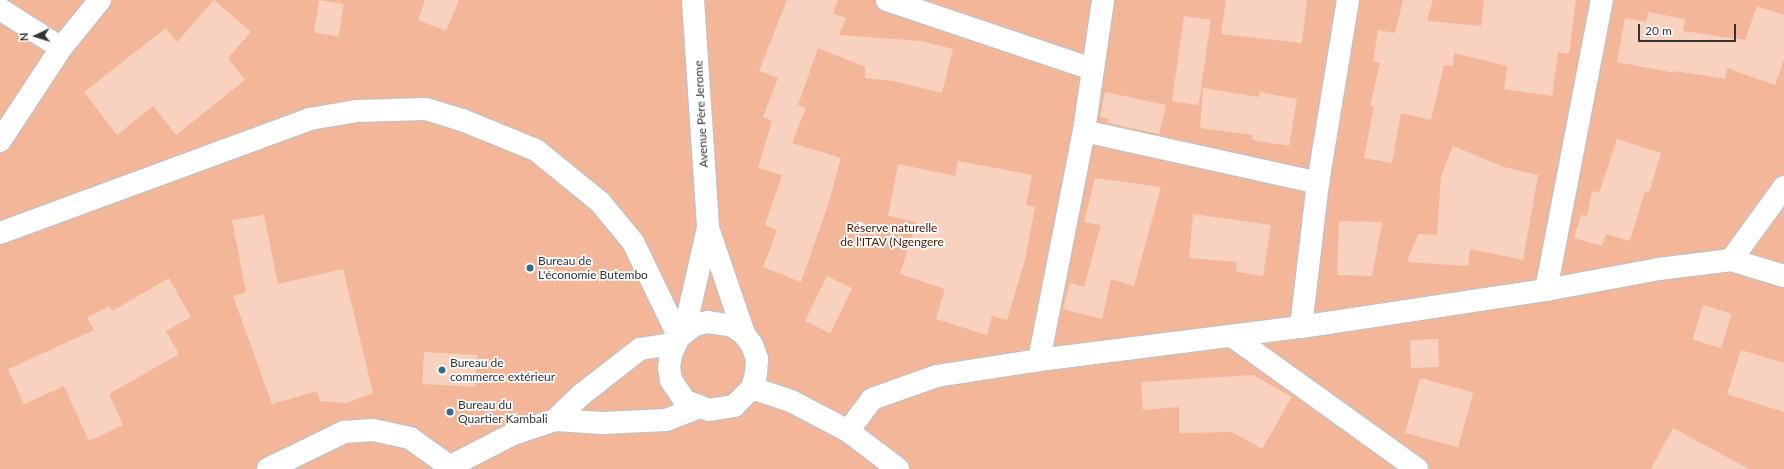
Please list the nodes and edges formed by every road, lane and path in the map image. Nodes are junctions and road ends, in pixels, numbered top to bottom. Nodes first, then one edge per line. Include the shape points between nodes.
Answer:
1 (100, 0) edge
2 (693, 0) edge
3 (886, 0) edge
4 (1103, 0) edge
5 (1348, 0) edge
6 (1602, 0) edge
7 (0, 9) edge
8 (61, 48) junction
9 (1092, 69) junction
10 (1084, 131) junction
11 (0, 141) edge
12 (1318, 183) junction
13 (1784, 186) edge
14 (708, 228) junction
15 (0, 233) edge
16 (1731, 260) junction
17 (1784, 276) edge
18 (1546, 290) junction
19 (1301, 327) junction
20 (744, 334) junction
21 (1232, 336) junction
22 (679, 338) junction
23 (1038, 360) junction
24 (752, 388) junction
25 (697, 408) junction
26 (555, 420) junction
27 (848, 431) junction
28 (447, 468) edge
29 (268, 469) edge
30 (898, 469) edge
31 (1417, 469) edge

1 - 8 street
2 - 14 street, Avenue Père Jerome
3 - 9 street
4 - 9 street
5 - 12 street
6 - 18 street
7 - 8 street
8 - 11 street
9 - 10 street
10 - 12 street
10 - 23 street
12 - 19 street
13 - 16 street
14 - 20 street
14 - 22 street
15 - 22 street via 310,119 357,111 426,109 462,120 536,150 600,202 633,242
16 - 17 street
16 - 18 street via 1659,269
18 - 19 street
19 - 21 street
20 - 22 street via 733,326 708,322 695,325
20 - 24 street via 752,345 757,359
21 - 23 street
21 - 31 street
22 - 25 street via 669,367 671,380 685,401
22 - 26 street via 640,349 581,395
23 - 27 street via 937,376 872,399
24 - 25 street via 744,398 728,408
24 - 27 street via 790,401
25 - 26 street via 658,421 602,423
26 - 28 street via 513,434
27 - 30 street
28 - 29 street via 410,438 373,430 344,432

